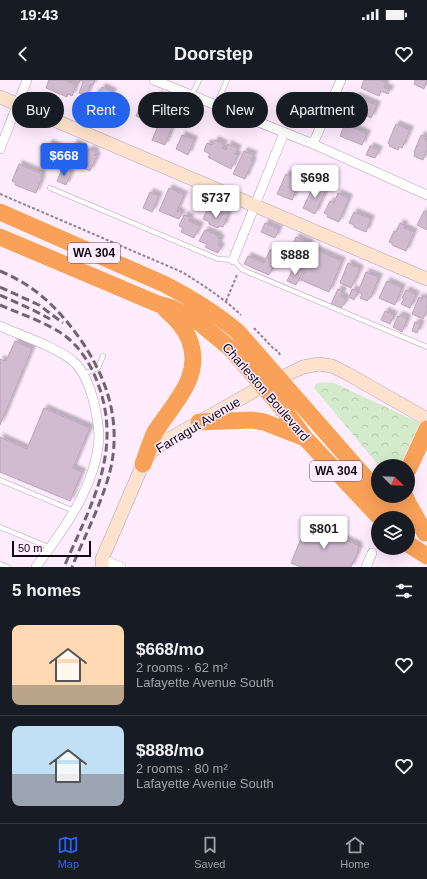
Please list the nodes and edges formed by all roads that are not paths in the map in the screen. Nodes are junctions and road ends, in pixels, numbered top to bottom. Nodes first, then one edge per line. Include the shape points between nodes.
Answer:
1 (27, 80) edge
2 (154, 80) edge
3 (198, 80) edge
4 (227, 80) edge
5 (341, 80) edge
6 (23, 92) edge
7 (184, 92) edge
8 (193, 92) edge
9 (222, 92) edge
10 (0, 97) edge
11 (12, 102) edge
12 (12, 120) edge
13 (64, 124) edge
14 (268, 126) edge
15 (284, 133) junction
16 (314, 144) junction
17 (0, 149) edge
18 (50, 188) dead end
19 (427, 195) edge
20 (256, 205) junction
21 (0, 212) edge
22 (0, 237) edge
23 (233, 260) junction
24 (427, 279) edge
25 (158, 304) junction
26 (0, 326) edge
27 (427, 347) edge
28 (103, 356) dead end
29 (83, 374) junction
30 (280, 379) junction
31 (262, 386) junction
32 (427, 419) edge
33 (199, 422) junction
34 (427, 429) edge
35 (305, 438) junction
36 (413, 459) edge
37 (144, 464) junction
38 (0, 480) edge
39 (371, 484) edge
40 (389, 503) edge
41 (409, 503) edge
42 (74, 511) junction
43 (373, 511) edge
44 (397, 511) edge
45 (0, 526) edge
46 (415, 526) edge
47 (426, 533) edge
48 (51, 548) junction
49 (415, 548) edge
50 (372, 555) edge
51 (427, 556) edge
52 (0, 564) edge
53 (99, 564) edge
54 (8, 567) edge
55 (36, 567) edge
56 (121, 567) edge
57 (366, 567) edge

1 - 6 street
2 - 7 street
3 - 8 lane
4 - 9 lane
5 - 16 street
10 - 11 street
12 - 17 street
13 - 20 street
14 - 15 street
15 - 16 street
15 - 20 street
16 - 19 street
18 - 23 lane via 218,259
20 - 23 street
20 - 24 street
21 - 30 highway, Charleston Boulevard / WA 304 via 188,296 237,331
22 - 25 highway, Charleston Boulevard / WA 304
23 - 27 lane via 243,270
25 - 31 highway, Charleston Boulevard / WA 304 via 196,320 231,349
25 - 37 highway via 183,326 192,347 194,362 187,384 154,434
26 - 29 street via 60,352 74,362
28 - 29 lane via 98,368
29 - 42 street via 95,406 99,436 94,465
30 - 31 street, Farragut Avenue
30 - 32 street, Farragut Avenue via 303,367 318,364 332,366
30 - 39 highway, Charleston Boulevard / WA 304
31 - 33 street, Farragut Avenue
31 - 35 highway, Charleston Boulevard / WA 304
33 - 35 highway via 252,420
33 - 37 street, Farragut Avenue via 152,451
34 - 36 highway
35 - 43 highway, Charleston Boulevard / WA 304
37 - 53 street, Farragut Avenue
38 - 42 lane
40 - 44 highway
41 - 47 highway
42 - 48 street
45 - 48 lane
46 - 47 highway
48 - 55 street
49 - 51 highway
50 - 57 street
52 - 54 lane
53 - 56 street

